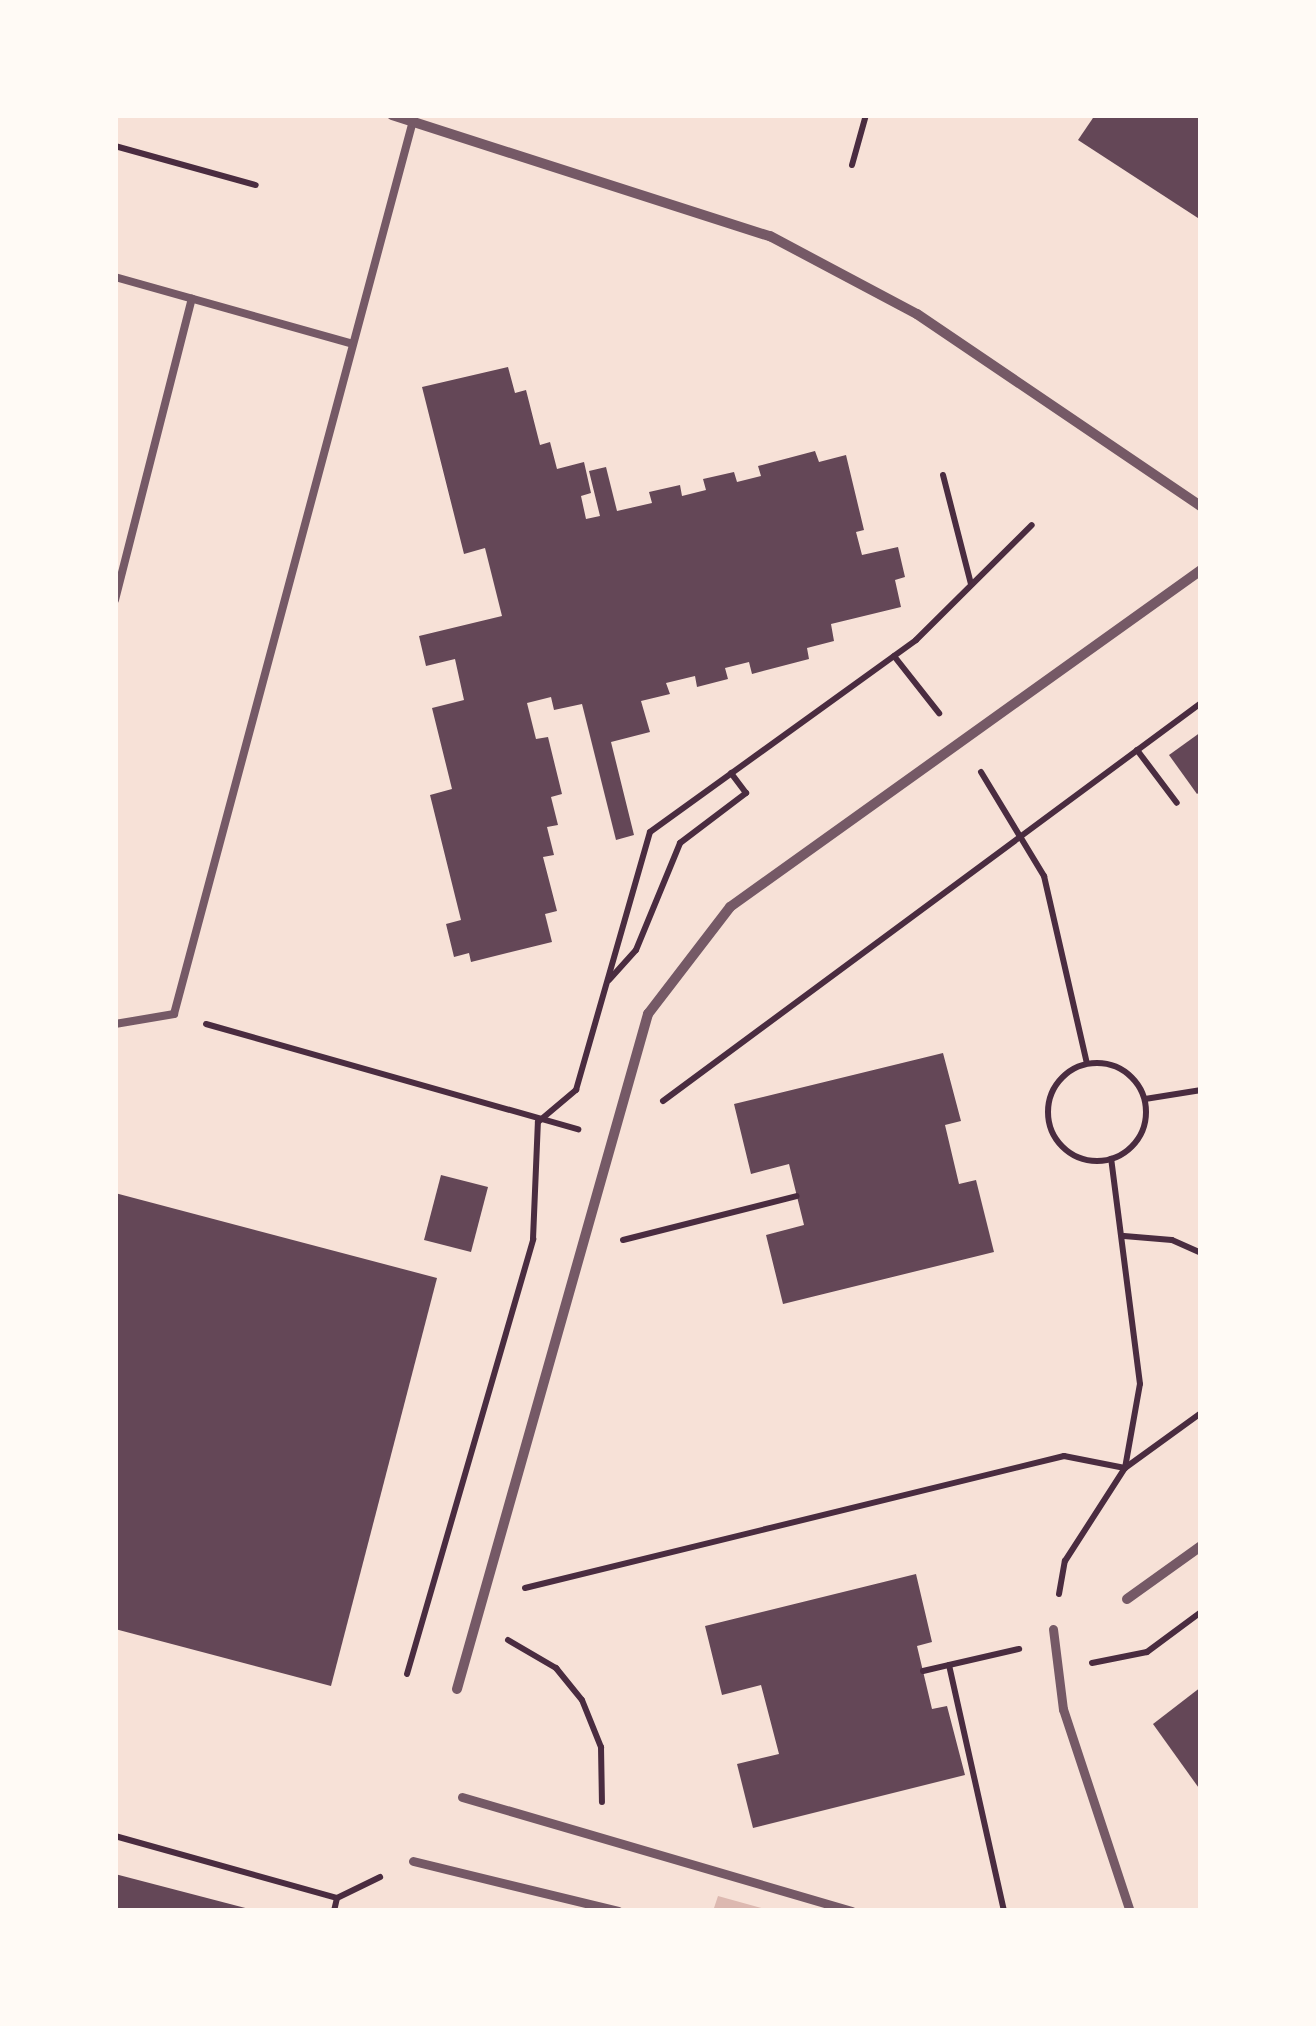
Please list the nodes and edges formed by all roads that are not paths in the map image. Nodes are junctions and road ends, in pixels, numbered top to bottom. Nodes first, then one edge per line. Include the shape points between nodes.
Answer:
1 (392, 115) edge
2 (414, 118) edge
3 (115, 277) edge
4 (192, 299) junction
5 (353, 344) junction
6 (1201, 506) edge
7 (1201, 570) edge
8 (115, 600) edge
9 (115, 1024) edge
10 (1201, 1546) edge
11 (1127, 1598) dead end
12 (1053, 1629) road end
13 (456, 1688) dead end
14 (462, 1797) dead end
15 (413, 1861) road end
16 (618, 1911) edge
17 (852, 1911) edge
18 (1130, 1911) edge

1 - 2 street
2 - 5 lane
2 - 6 street via 770,236 917,314
3 - 4 lane
4 - 5 lane
4 - 8 lane
5 - 9 lane via 174,1014
7 - 13 street via 730,907 648,1014
10 - 11 street
12 - 18 street via 1062,1709
14 - 17 street
15 - 16 street

